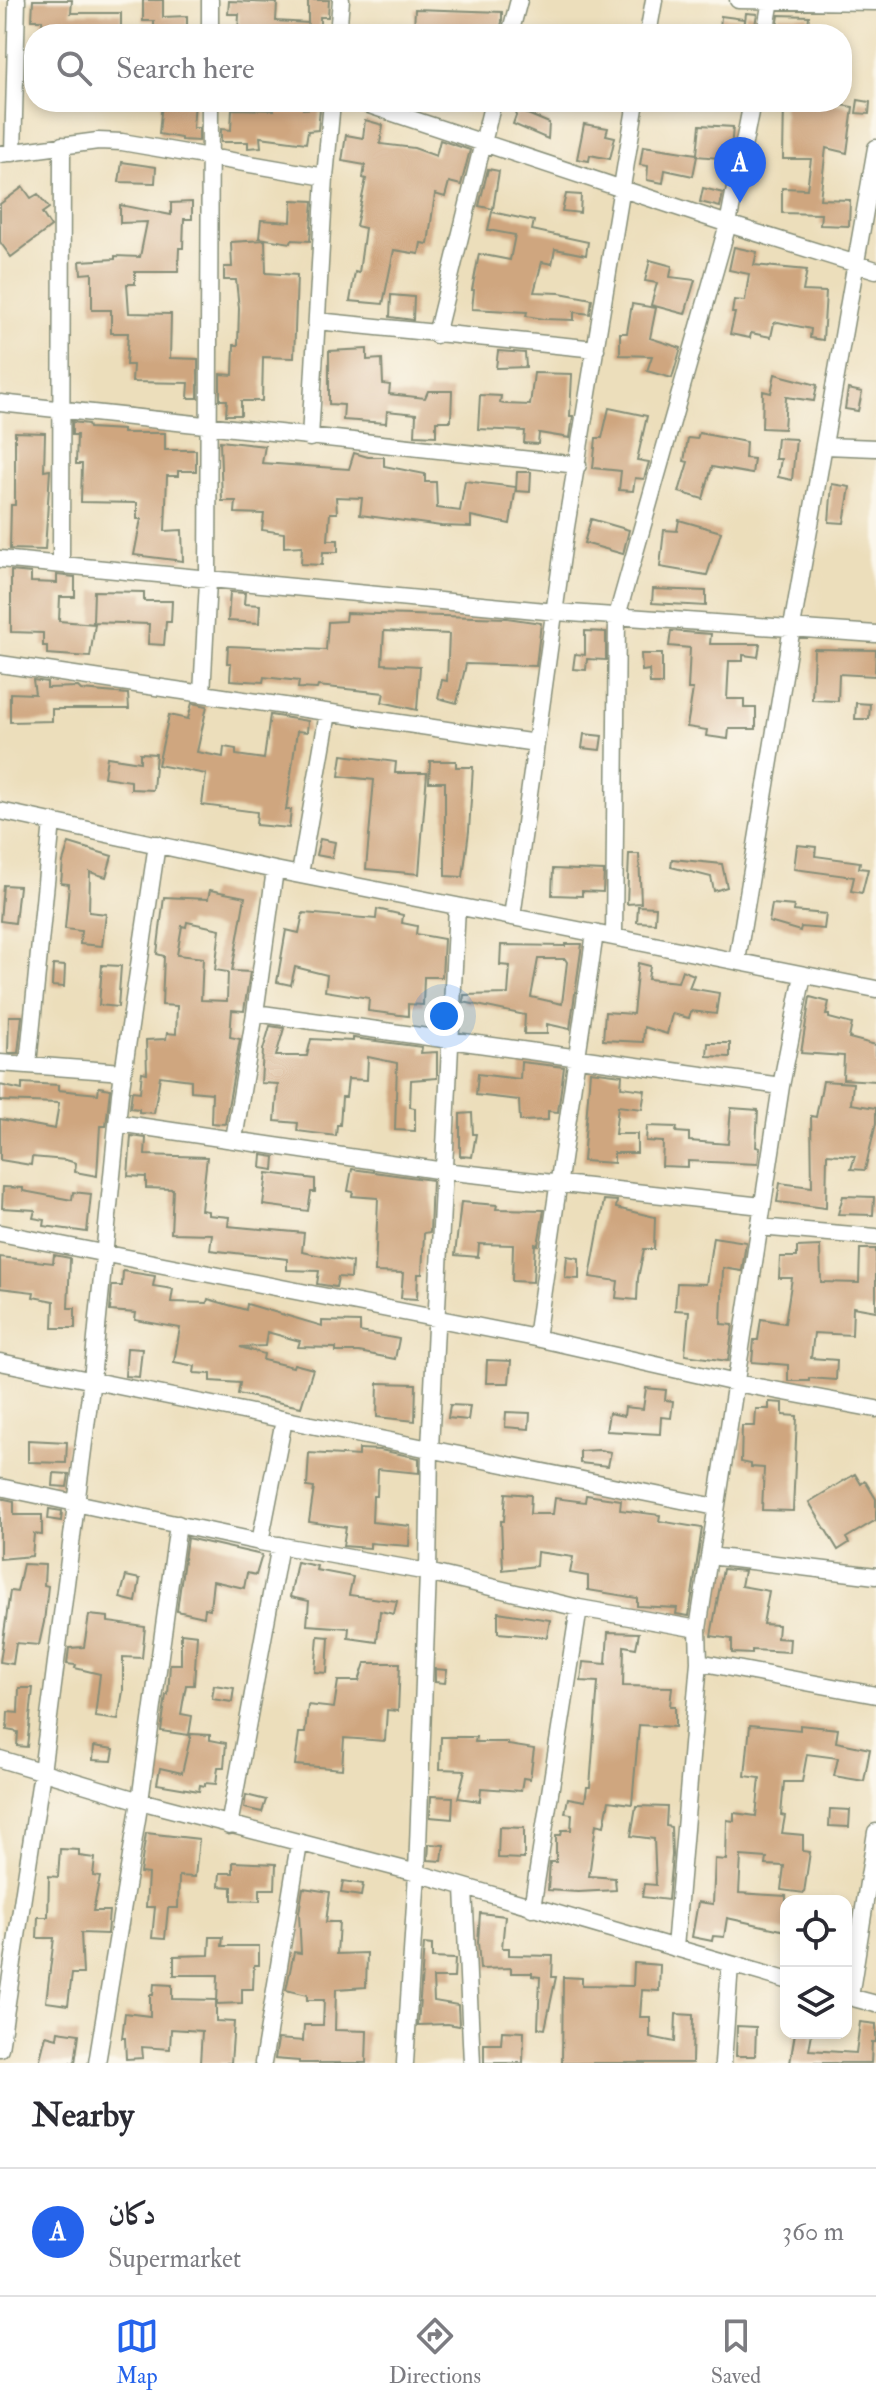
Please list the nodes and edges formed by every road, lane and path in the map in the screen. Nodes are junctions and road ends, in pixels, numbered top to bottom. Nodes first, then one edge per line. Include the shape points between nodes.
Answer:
1 (17, 0) edge
2 (210, 0) edge
3 (341, 0) edge
4 (519, 0) edge
5 (654, 0) edge
6 (738, 0) edge
7 (747, 0) edge
8 (771, 0) edge
9 (876, 2) edge
10 (210, 24) edge
11 (339, 24) edge
12 (513, 24) edge
13 (650, 24) edge
14 (767, 24) edge
15 (210, 112) edge
16 (331, 112) edge
17 (389, 112) edge
18 (491, 112) edge
19 (634, 112) edge
20 (750, 112) edge
21 (483, 144) junction
22 (62, 145) junction
23 (876, 148) edge
24 (7, 154) edge
25 (210, 158) junction
26 (325, 177) junction
27 (621, 188) junction
28 (728, 224) junction
29 (856, 263) junction
30 (876, 270) edge
31 (317, 321) junction
32 (436, 335) junction
33 (596, 349) junction
34 (0, 403) edge
35 (63, 409) junction
36 (209, 426) junction
37 (310, 438) junction
38 (825, 446) junction
39 (876, 448) edge
40 (578, 465) junction
41 (0, 559) edge
42 (61, 565) junction
43 (208, 581) junction
44 (556, 612) junction
45 (617, 616) junction
46 (792, 627) junction
47 (876, 634) edge
48 (0, 664) edge
49 (202, 694) junction
50 (328, 713) junction
51 (536, 743) junction
52 (0, 811) edge
53 (52, 822) junction
54 (157, 844) junction
55 (275, 870) junction
56 (300, 874) junction
57 (457, 906) junction
58 (512, 917) junction
59 (595, 933) junction
60 (614, 937) junction
61 (737, 961) junction
62 (803, 975) junction
63 (876, 989) edge
64 (255, 1013) junction
65 (451, 1041) junction
66 (578, 1056) junction
67 (0, 1063) edge
68 (28, 1064) junction
69 (123, 1072) junction
70 (781, 1086) junction
71 (118, 1123) junction
72 (234, 1139) junction
73 (444, 1171) junction
74 (558, 1182) junction
75 (762, 1206) junction
76 (759, 1227) junction
77 (0, 1233) edge
78 (876, 1237) edge
79 (104, 1254) junction
80 (437, 1318) junction
81 (536, 1338) junction
82 (0, 1362) edge
83 (92, 1379) junction
84 (736, 1383) junction
85 (876, 1409) edge
86 (284, 1420) junction
87 (430, 1448) junction
88 (0, 1487) edge
89 (75, 1504) junction
90 (716, 1507) junction
91 (178, 1524) junction
92 (260, 1542) junction
93 (280, 1545) junction
94 (709, 1556) junction
95 (428, 1572) junction
96 (876, 1576) edge
97 (579, 1608) junction
98 (698, 1629) junction
99 (699, 1662) junction
100 (876, 1695) edge
101 (0, 1759) edge
102 (42, 1772) junction
103 (140, 1801) junction
104 (229, 1826) junction
105 (876, 1832) edge
106 (299, 1844) junction
107 (417, 1873) junction
108 (464, 1888) junction
109 (532, 1908) junction
110 (675, 1948) junction
111 (730, 1965) junction
112 (852, 1973) edge
113 (780, 1978) edge
114 (852, 1997) edge
115 (876, 2004) edge
116 (0, 2048) edge
117 (97, 2063) edge
118 (263, 2063) edge
119 (405, 2063) edge
120 (472, 2063) edge
121 (723, 2063) edge

1 - 24 street
2 - 10 street
3 - 11 street
4 - 12 street
5 - 13 street
6 - 7 street
7 - 8 street
8 - 9 street
8 - 14 street
15 - 25 street
16 - 26 street
17 - 21 street
18 - 21 street
19 - 27 street
20 - 28 street
21 - 27 street
21 - 32 street
22 - 24 street
22 - 25 street via 122,142
22 - 35 street
23 - 29 street
25 - 26 street
25 - 36 street
26 - 31 street
27 - 28 street
27 - 33 street
28 - 29 street
28 - 45 street
29 - 30 street
29 - 38 street
31 - 32 street
31 - 37 street
32 - 33 street
33 - 40 street
34 - 35 street
35 - 36 street
35 - 42 street
36 - 37 street
36 - 43 street
37 - 40 street
38 - 39 street
38 - 46 street
40 - 44 street
41 - 42 street
42 - 43 street
43 - 44 street
43 - 49 street
44 - 45 street
44 - 51 street
45 - 46 street
45 - 60 street
46 - 47 street
46 - 61 street
48 - 49 street
49 - 50 street
50 - 51 street
50 - 56 street
51 - 58 street
52 - 53 street
53 - 54 street
53 - 68 street
54 - 55 street
54 - 69 street
55 - 56 street
55 - 64 street
56 - 57 street
57 - 58 street
57 - 65 street
58 - 59 street
59 - 60 street
59 - 66 street
60 - 61 street
61 - 62 street
62 - 63 street
62 - 70 street
64 - 65 street
64 - 72 street
65 - 66 street
65 - 73 street
66 - 70 street
66 - 74 street
67 - 68 street
68 - 69 street
69 - 71 street
70 - 75 street
71 - 72 street
71 - 79 street
72 - 73 street
73 - 74 street
73 - 80 street
74 - 75 street
74 - 81 street
75 - 76 street
76 - 78 street
76 - 84 street
77 - 79 street
79 - 80 street
79 - 83 street
80 - 81 street
80 - 87 street
81 - 84 street
82 - 83 street
83 - 86 street
83 - 89 street
84 - 85 street
84 - 90 street
86 - 87 street
86 - 92 street
87 - 90 street
87 - 95 street
88 - 89 street
89 - 91 street
89 - 102 street
90 - 94 street
91 - 92 street
91 - 103 street
92 - 93 street
93 - 95 street
93 - 104 street
94 - 96 street
94 - 98 street
95 - 97 street
95 - 107 street
97 - 98 street
97 - 109 street
98 - 99 street
99 - 100 street
99 - 110 street
101 - 102 street
102 - 103 street
102 - 116 street
103 - 104 street
103 - 117 street
104 - 106 street
105 - 112 street
106 - 107 street
106 - 118 street
107 - 108 street
107 - 119 street
108 - 109 street
108 - 120 street
109 - 110 street
110 - 111 street
111 - 113 street
111 - 121 street
114 - 115 street

